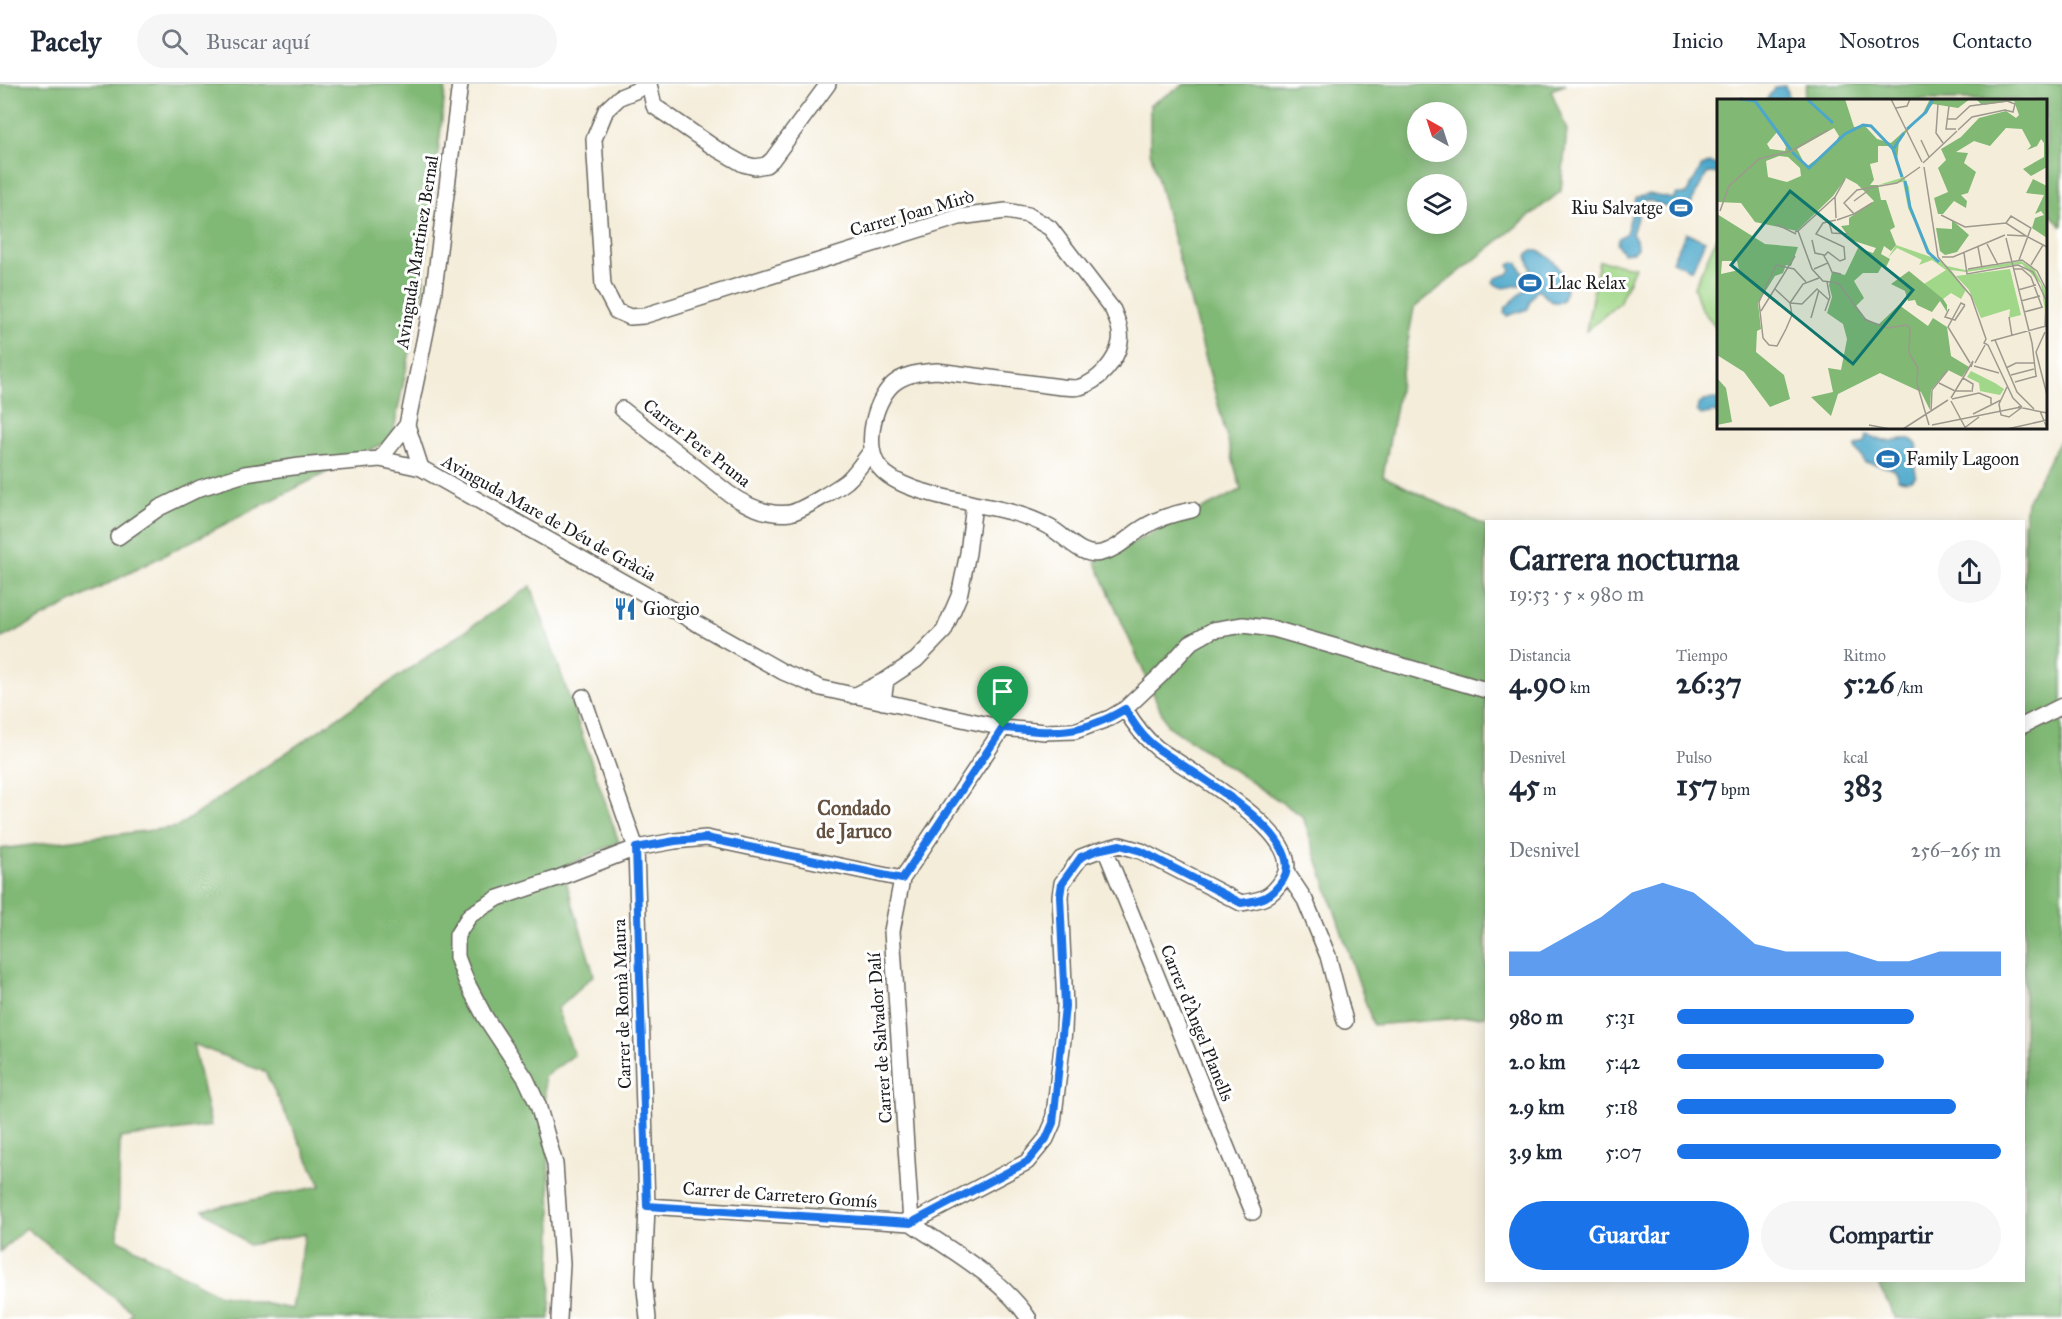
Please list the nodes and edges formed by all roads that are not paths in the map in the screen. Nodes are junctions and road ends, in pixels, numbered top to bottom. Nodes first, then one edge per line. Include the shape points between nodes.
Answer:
1 (460, 84) edge
2 (648, 84) edge
3 (828, 84) edge
4 (621, 409) dead end
5 (407, 425) junction
6 (871, 452) junction
7 (380, 459) junction
8 (421, 468) junction
9 (974, 504) junction
10 (1192, 510) dead end
11 (118, 537) dead end
12 (886, 680) junction
13 (1485, 690) edge
14 (854, 696) junction
15 (583, 697) dead end
16 (883, 702) junction
17 (2062, 706) edge
18 (1125, 709) junction
19 (2025, 724) edge
20 (1003, 728) junction
21 (636, 848) junction
22 (1105, 849) junction
23 (1287, 873) junction
24 (902, 879) junction
25 (1345, 1020) dead end
26 (647, 1206) junction
27 (1254, 1212) dead end
28 (911, 1223) junction
29 (558, 1319) edge
30 (648, 1319) edge
31 (1029, 1319) edge

1 - 5 street, Avinguda Martinez Bernal via 433,297
2 - 3 street via 654,106 715,148 755,167 772,160
2 - 6 street, Carrer Joan Mirò via 620,97 606,110 594,138 603,286 616,311 630,317 643,316 959,216 1006,211 1028,215 1050,228 1113,310 1120,342 1114,360 1080,388 937,371 916,372 884,393 874,422
4 - 6 street, Carrer Pere Pruna via 728,493 766,511 790,513 819,498 848,480
5 - 7 street, Avinguda Martinez Bernal
5 - 8 street, Avinguda Martinez Bernal
6 - 9 street via 879,468 907,486
7 - 8 street, Avinguda Mare de Déu de Gràcia
7 - 11 street, Avinguda Mare de Déu de Gràcia via 245,474 200,488 159,508
8 - 14 street, Avinguda Mare de Déu de Gràcia via 783,672
9 - 10 street via 1048,526 1091,555 1125,543 1145,526
9 - 12 street via 959,596 944,631 916,660
12 - 14 street
12 - 16 street
13 - 18 street, Avinguda Mare de Déu de Gràcia via 1274,628 1242,625 1213,630 1190,643
14 - 16 street, Avinguda Mare de Déu de Gràcia
15 - 21 street, Carrer de Romà Maura
16 - 20 street, Avinguda Mare de Déu de Gràcia
17 - 19 street
18 - 20 street, Avinguda Mare de Déu de Gràcia via 1075,731
18 - 23 street via 1155,747 1255,815 1285,855
20 - 24 street, Carrer de Salvador Dalí
21 - 24 street via 706,838
21 - 26 street, Carrer de Romà Maura
21 - 29 street via 498,898 470,915 457,935 457,957 467,983 526,1079 555,1164 562,1264
22 - 23 street via 1120,845 1141,851 1241,903 1257,901 1275,892
22 - 27 street, Carrer d'Àngel Planells
22 - 28 street via 1081,857 1062,883 1064,1031 1053,1123 1046,1139 1027,1162
23 - 25 street via 1305,900 1328,956
24 - 28 street, Carrer de Salvador Dalí via 892,931
26 - 28 street, Carrer de Carretero Gomís
26 - 30 street, Carrer de Romà Maura via 644,1280
28 - 31 street via 1002,1287

